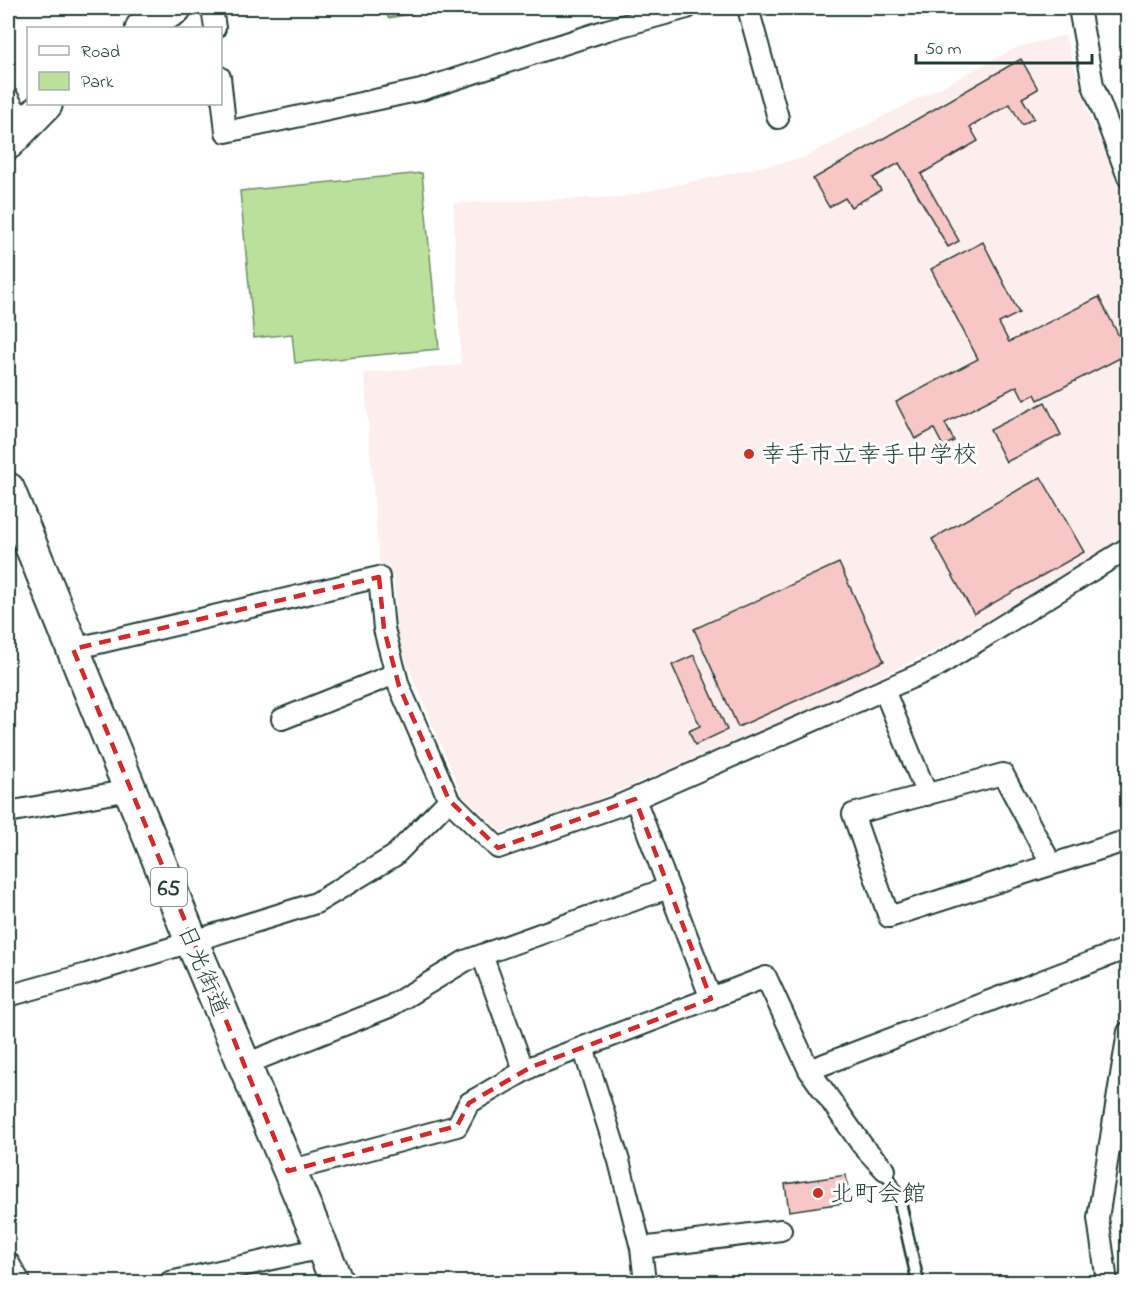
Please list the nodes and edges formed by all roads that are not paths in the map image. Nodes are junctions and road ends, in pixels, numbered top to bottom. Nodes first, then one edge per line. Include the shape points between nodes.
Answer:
1 (175, 8) edge
2 (212, 8) edge
3 (687, 8) edge
4 (748, 8) edge
5 (1079, 8) edge
6 (144, 27) edge
7 (215, 27) edge
8 (222, 95) edge
9 (778, 118) dead end
10 (1128, 177) edge
11 (8, 489) edge
12 (1128, 548) edge
13 (73, 649) junction
14 (396, 674) junction
15 (884, 690) junction
16 (282, 719) dead end
17 (130, 790) junction
18 (927, 795) junction
19 (635, 799) junction
20 (449, 800) junction
21 (8, 812) edge
22 (1128, 840) edge
23 (1051, 864) junction
24 (668, 888) junction
25 (192, 942) junction
26 (1128, 948) edge
27 (482, 955) junction
28 (8, 996) edge
29 (711, 999) junction
30 (1128, 1032) edge
31 (583, 1047) junction
32 (243, 1065) junction
33 (809, 1070) junction
34 (524, 1071) junction
35 (885, 1170) joint
36 (288, 1171) junction
37 (781, 1230) dead end
38 (322, 1248) junction
39 (641, 1248) junction
40 (8, 1262) edge
41 (21, 1282) edge
42 (173, 1282) edge
43 (336, 1282) edge
44 (645, 1282) edge
45 (918, 1282) edge
46 (1107, 1282) edge

1 - 6 main road
2 - 7 street
3 - 8 street via 421,90 226,132
4 - 9 street
5 - 10 street via 1093,85
11 - 13 main road, 日光街道 / 65
12 - 15 street via 936,668
13 - 14 street via 379,577 384,630
13 - 17 main road, 日光街道 / 65
14 - 16 street
14 - 20 street
15 - 18 street
15 - 19 street
17 - 21 street
17 - 25 main road, 日光街道 / 65
18 - 23 street via 1003,774
18 - 23 street via 853,814 889,917
19 - 20 street via 498,848
19 - 24 street
20 - 25 street via 394,856 316,903
22 - 23 street
24 - 27 street
24 - 29 street
25 - 28 street
25 - 32 main road, 日光街道 / 65
26 - 33 street
27 - 32 street via 465,961 389,1007
27 - 34 street
29 - 31 street
29 - 33 street via 766,977
30 - 46 street via 1098,1218
31 - 34 street
31 - 39 street
32 - 36 main road, 日光街道 / 65
33 - 35 street via 862,1145
34 - 36 street via 469,1103 457,1126
35 - 45 lane via 899,1198
36 - 38 main road, 日光街道 / 65
37 - 39 street
38 - 42 street
38 - 43 main road, 日光街道 / 65
39 - 44 street
40 - 41 street

